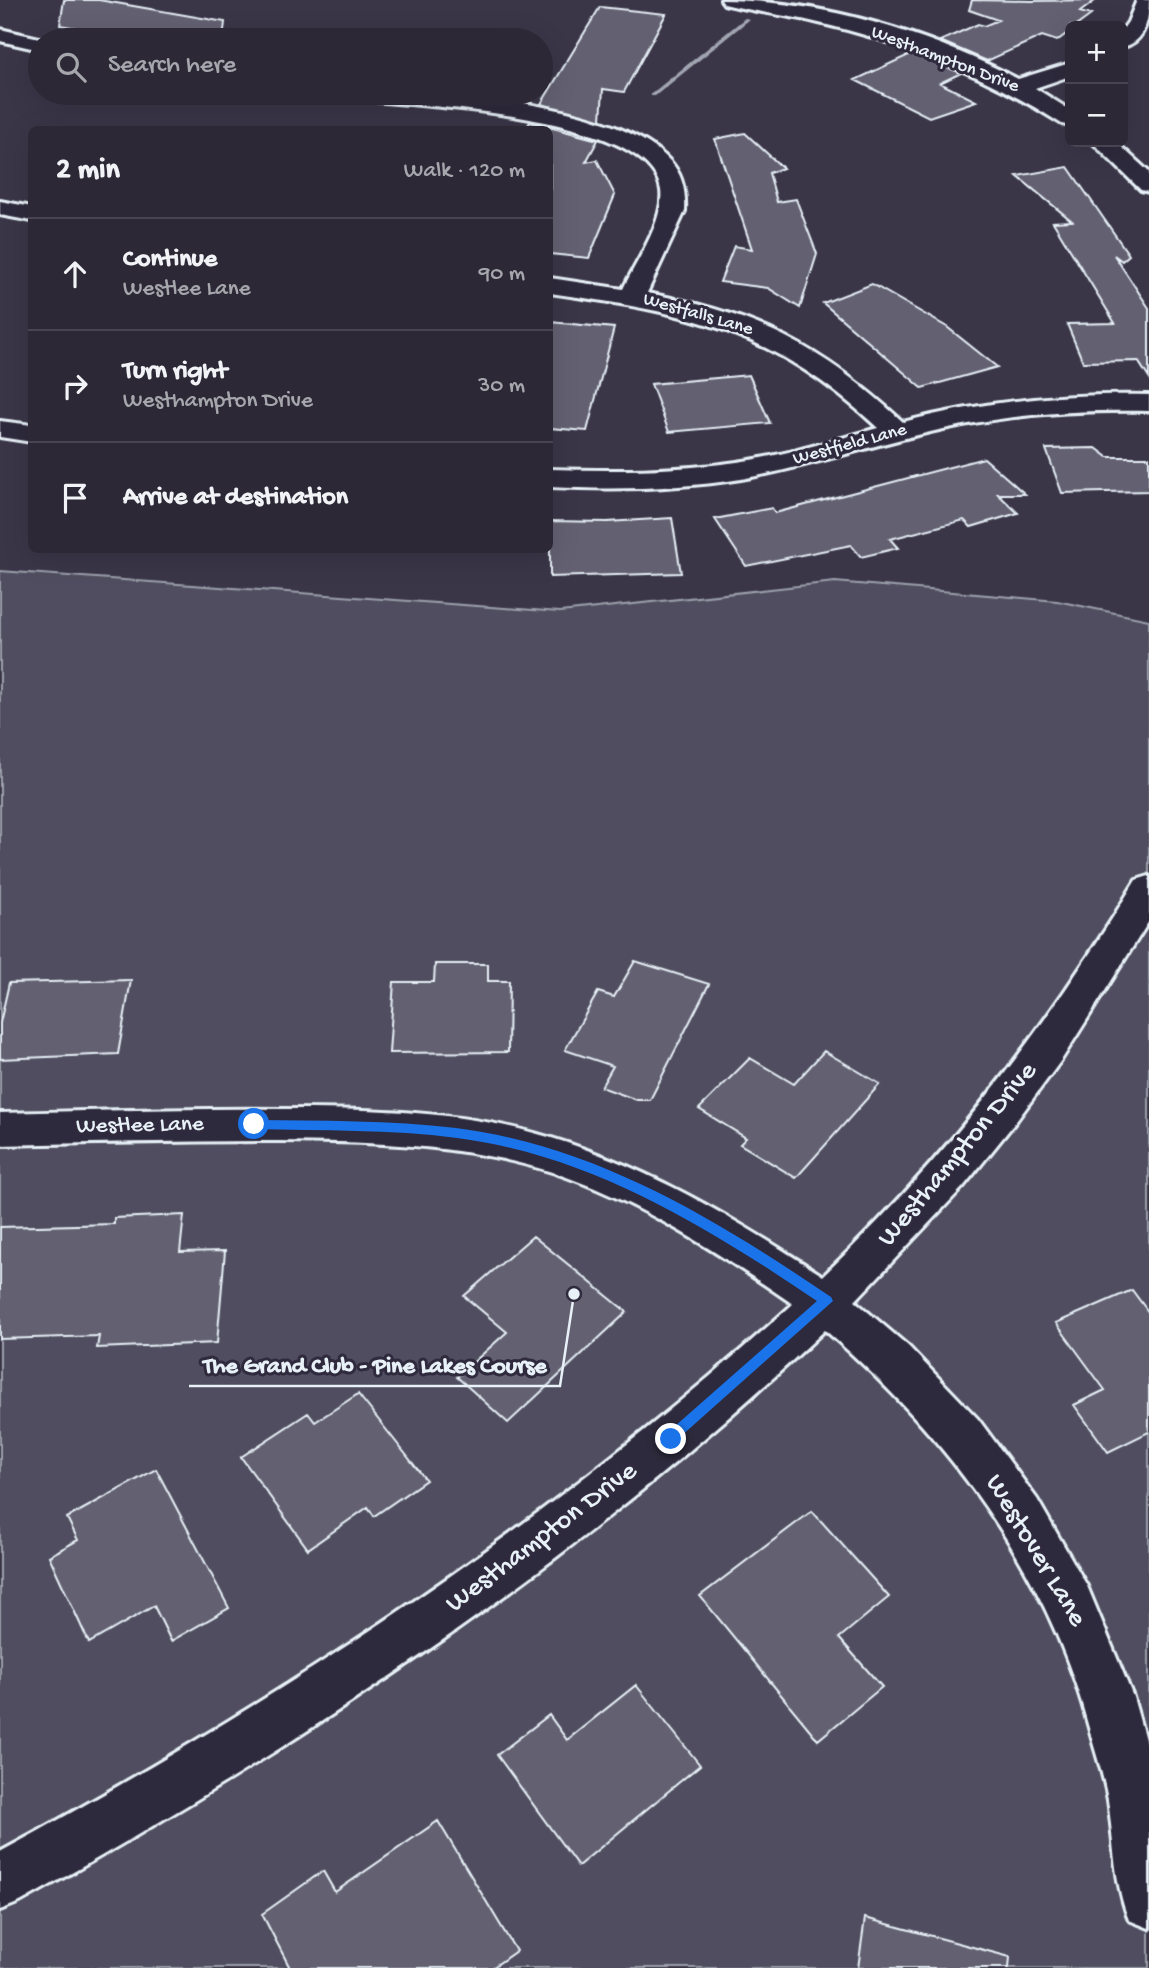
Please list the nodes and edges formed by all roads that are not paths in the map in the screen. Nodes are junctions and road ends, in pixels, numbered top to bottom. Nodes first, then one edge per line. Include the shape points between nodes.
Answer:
1 (731, 0) edge
2 (1147, 0) edge
3 (0, 35) edge
4 (1128, 35) edge
5 (28, 41) edge
6 (1065, 71) edge
7 (1017, 87) junction
8 (463, 105) edge
9 (1065, 115) edge
10 (1108, 147) edge
11 (1149, 185) edge
12 (0, 208) edge
13 (28, 213) edge
14 (553, 286) edge
15 (632, 297) junction
16 (1149, 403) edge
17 (0, 429) edge
18 (898, 432) junction
19 (28, 433) edge
20 (553, 478) edge
21 (1149, 889) edge
22 (0, 1129) edge
23 (827, 1301) junction
24 (0, 1882) edge
25 (1149, 1900) edge

1 - 7 street, Westhampton Drive via 890,36
2 - 4 street
3 - 5 street
6 - 7 street
7 - 9 street, Westhampton Drive
8 - 15 street via 539,114 604,129 661,164 670,179 673,211
10 - 11 street
12 - 13 street
14 - 15 street, Westfalls Lane
15 - 18 street, Westfalls Lane via 720,318 762,334 848,387
16 - 18 street, Westfield Lane via 1020,408
17 - 19 street
18 - 20 street, Westfield Lane via 730,471 634,480
21 - 23 street, Westhampton Drive via 1080,1003 1014,1094 937,1187
22 - 23 street, Westlee Lane via 371,1126 501,1141 584,1164 663,1199 749,1248
23 - 24 street, Westhampton Drive via 608,1490 504,1570 286,1719
23 - 25 street, Westover Lane via 894,1359 941,1411 989,1471 1062,1586 1090,1646 1129,1767

